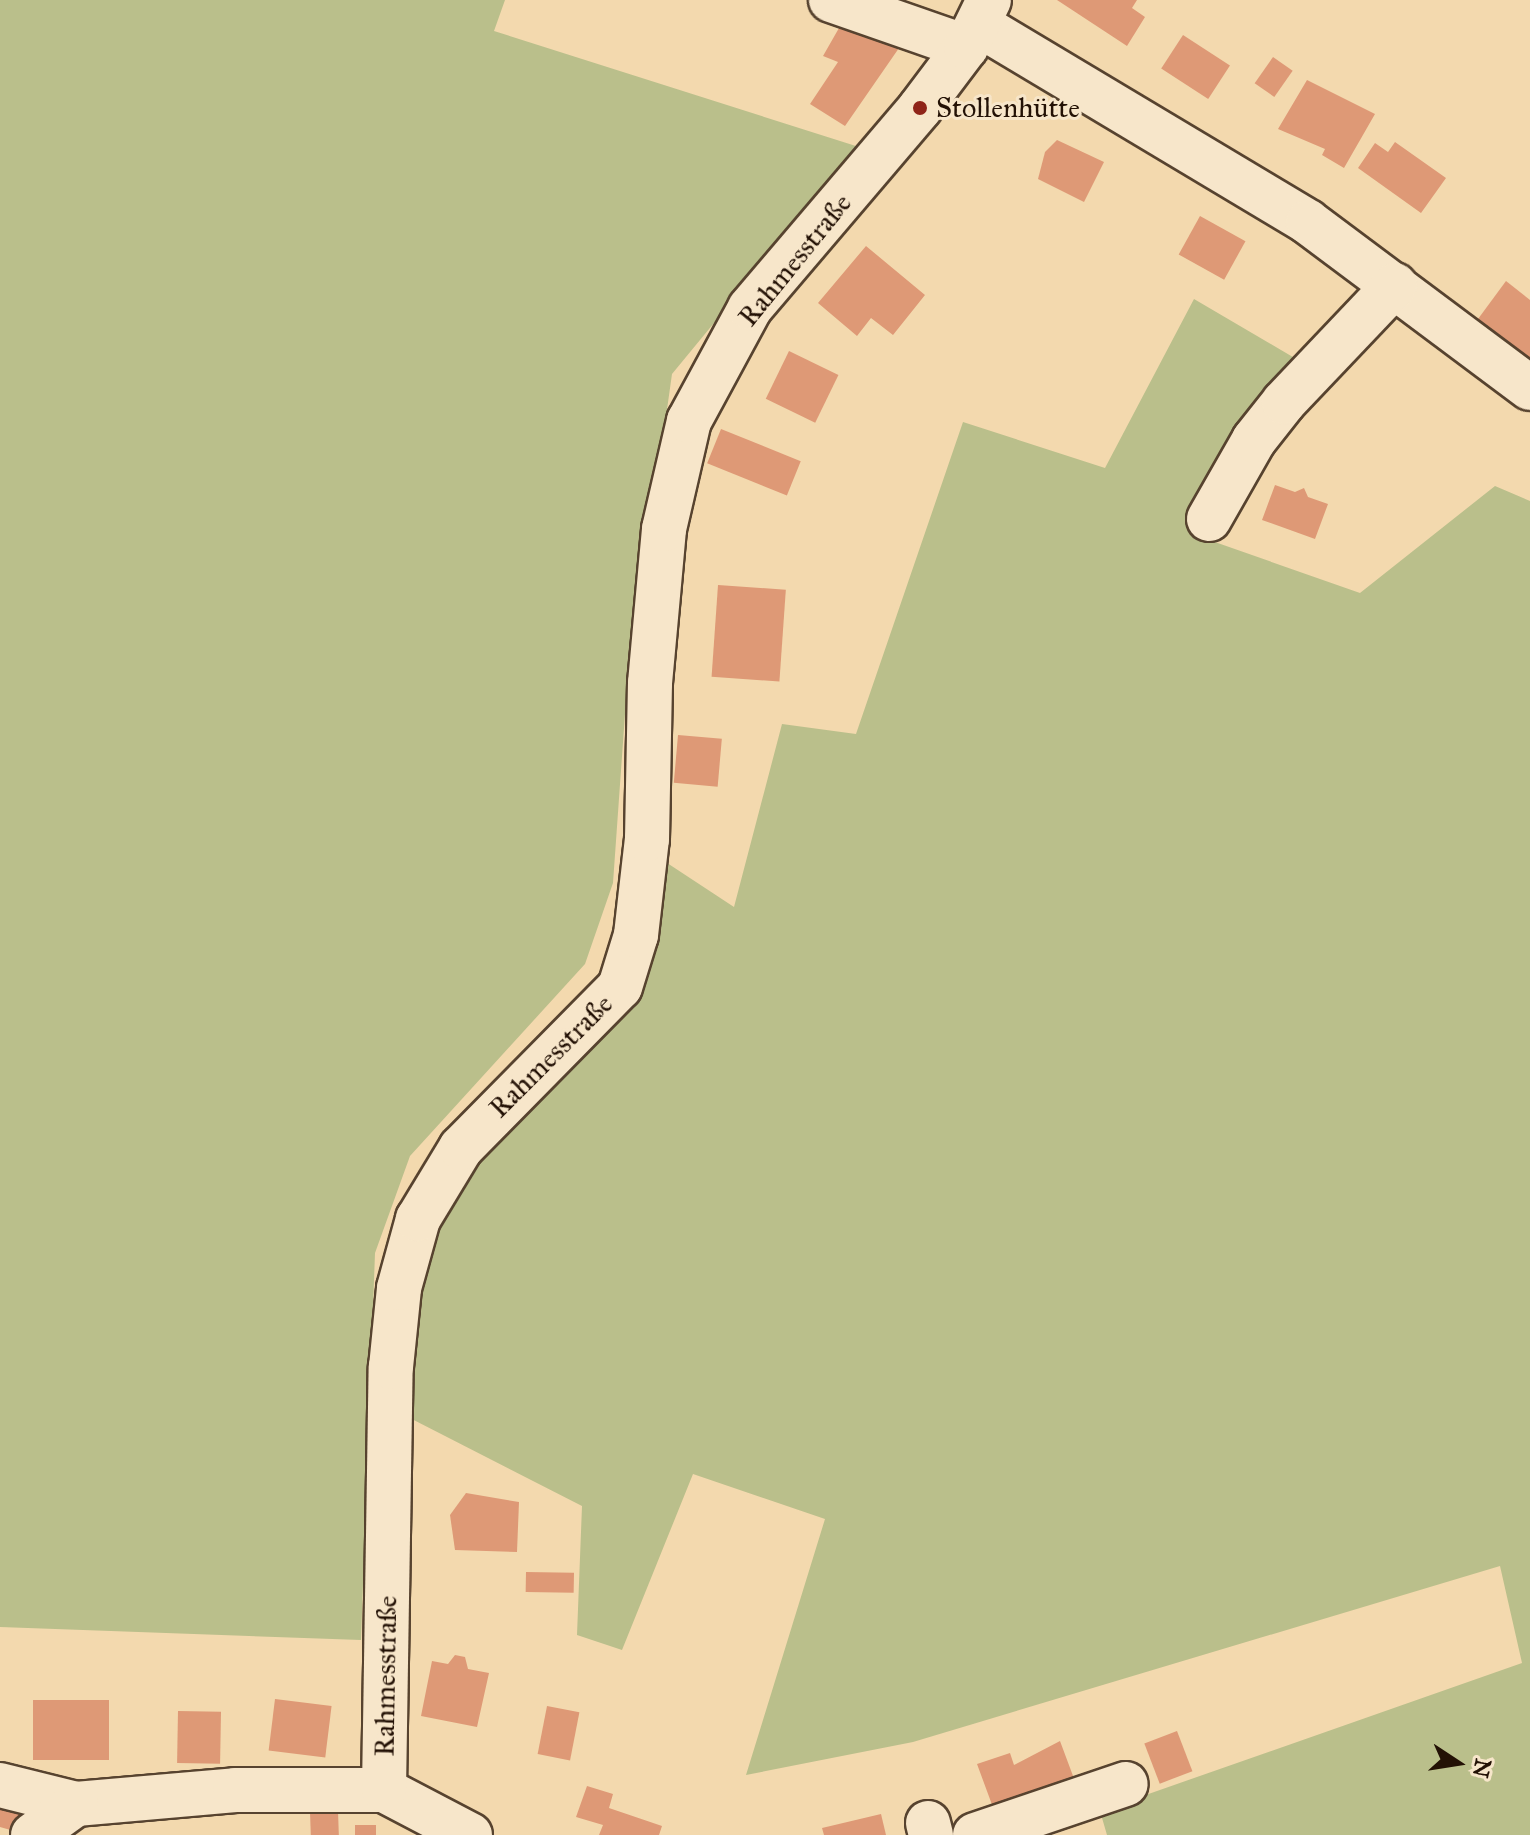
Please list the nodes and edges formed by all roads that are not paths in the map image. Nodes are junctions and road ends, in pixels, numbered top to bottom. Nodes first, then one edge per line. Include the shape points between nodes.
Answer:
1 (831, 0) edge
2 (978, 24) edge
3 (1395, 285) junction
4 (1530, 388) edge
5 (1209, 519) dead end
6 (1126, 1784) dead end
7 (0, 1785) edge
8 (384, 1790) junction
9 (76, 1804) junction
10 (33, 1835) edge
11 (470, 1835) edge
12 (975, 1835) edge

1 - 2 street
2 - 3 street via 1308,222
2 - 8 street, Rahmesstraße via 750,308 689,421 664,529 650,683 647,839 636,935 620,987 461,1148 418,1219 399,1288 391,1367
3 - 4 street
3 - 5 street via 1284,402 1254,440
6 - 12 street
7 - 9 street
8 - 9 street, Rahmesstraße via 235,1790
8 - 11 street
9 - 10 street

